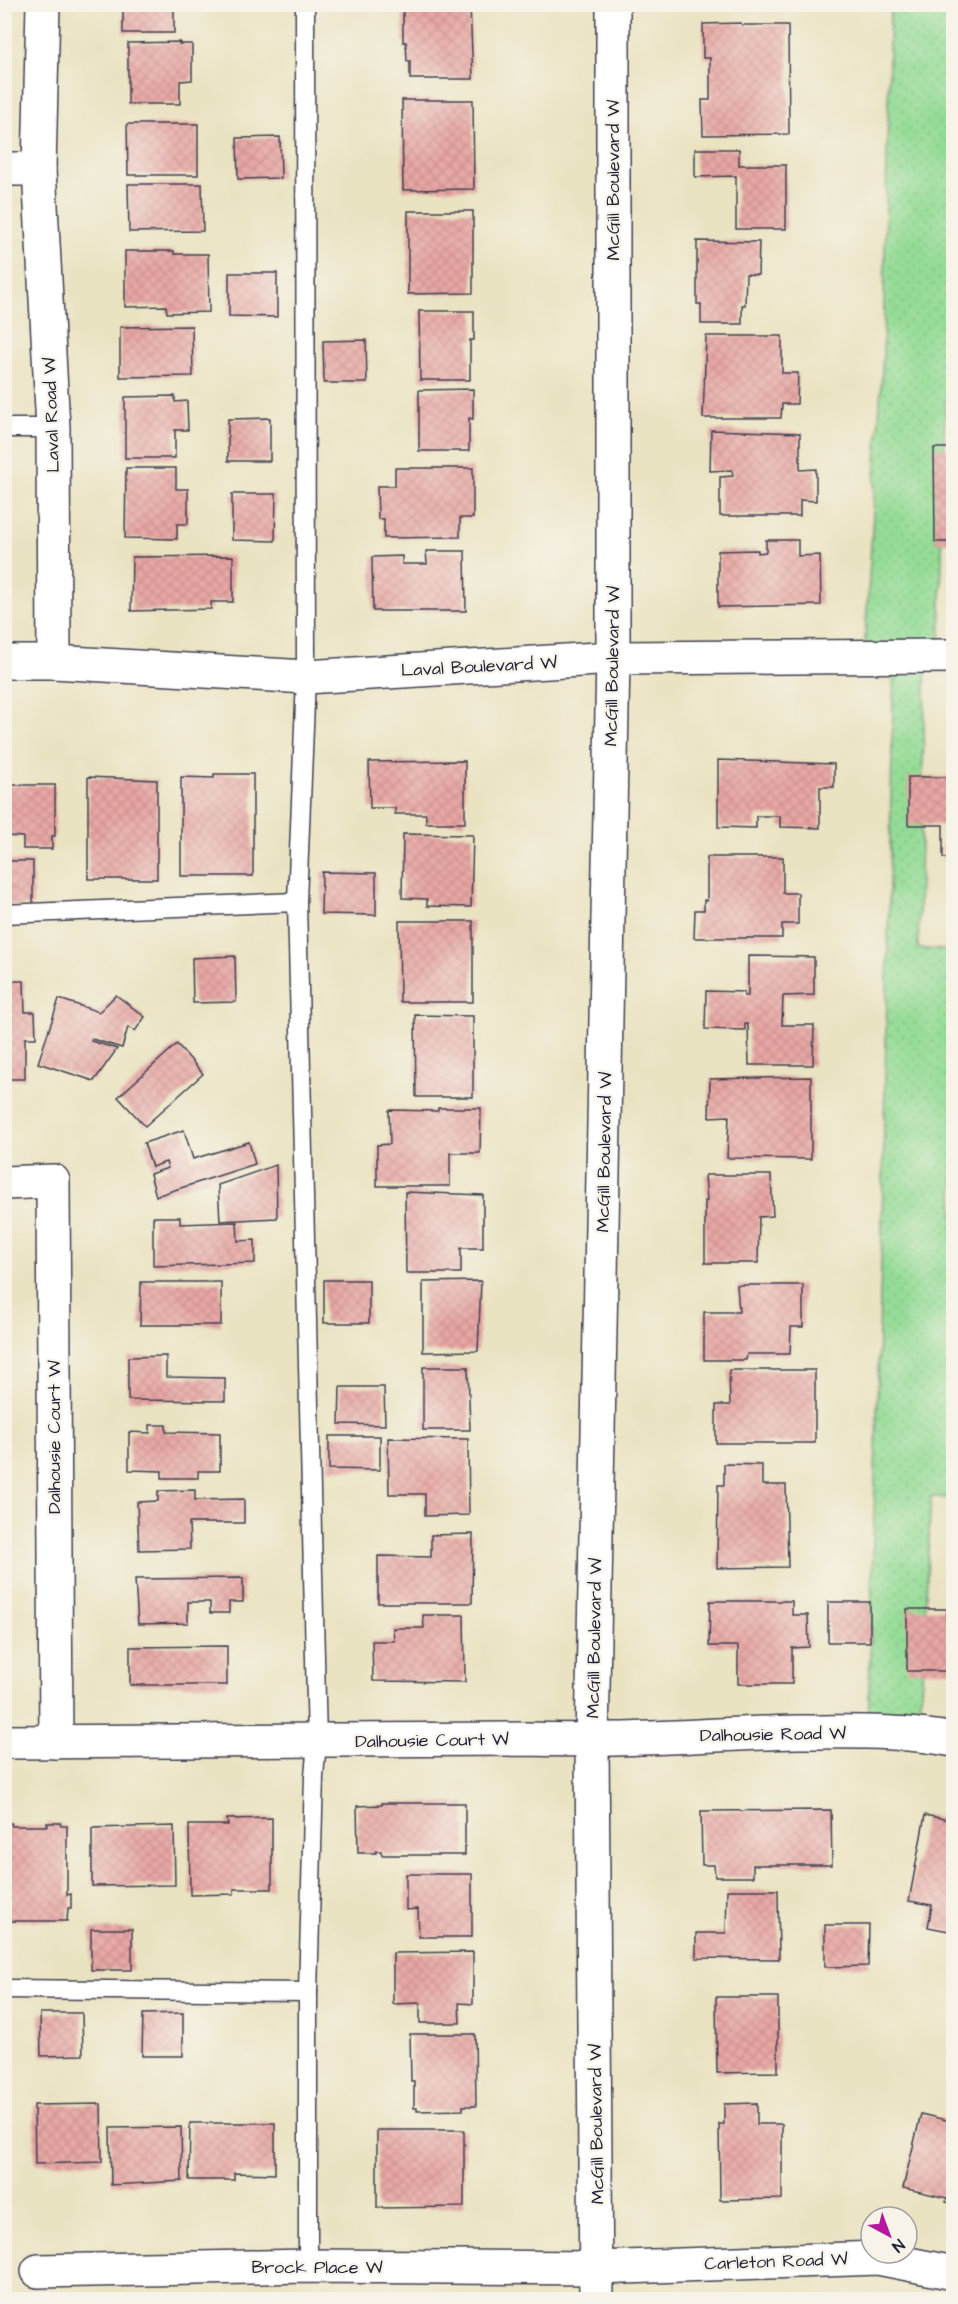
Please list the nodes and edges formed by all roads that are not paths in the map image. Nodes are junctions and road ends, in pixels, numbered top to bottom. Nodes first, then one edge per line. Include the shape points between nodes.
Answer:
1 (43, 4) edge
2 (305, 4) edge
3 (613, 4) edge
4 (4, 169) edge
5 (39, 169) junction
6 (4, 428) edge
7 (53, 428) junction
8 (954, 656) edge
9 (613, 658) junction
10 (4, 662) edge
11 (54, 662) junction
12 (306, 677) junction
13 (297, 902) junction
14 (4, 914) edge
15 (4, 1183) edge
16 (954, 1740) edge
17 (592, 1741) junction
18 (4, 1742) edge
19 (56, 1742) junction
20 (317, 1742) junction
21 (4, 1989) edge
22 (308, 1992) junction
23 (308, 2266) junction
24 (38, 2271) dead end
25 (954, 2273) edge
26 (597, 2284) edge

1 - 5 street, Laval Road W
2 - 12 lane
3 - 9 street, McGill Boulevard W
4 - 5 street
5 - 7 street, Laval Road W
6 - 7 lane
7 - 11 street, Laval Road W
8 - 9 street, Laval Boulevard W
9 - 12 street, Laval Boulevard W
9 - 17 street, McGill Boulevard W
10 - 11 street, Laval Boulevard W
11 - 12 street, Laval Boulevard W
12 - 13 lane
13 - 14 lane
13 - 20 lane
15 - 19 street, Dalhousie Court W via 53,1181
16 - 17 street, Dalhousie Road W via 868,1731
17 - 20 street, Dalhousie Court W
17 - 26 street, McGill Boulevard W
18 - 19 street, Dalhousie Court W
19 - 20 street, Dalhousie Court W
20 - 22 lane
21 - 22 lane
22 - 23 lane
23 - 24 street, Brock Place W
23 - 26 street, Brock Place W
25 - 26 street, Carleton Road W via 878,2258

